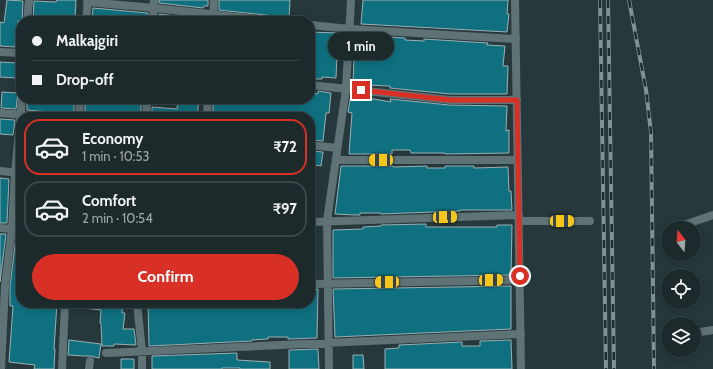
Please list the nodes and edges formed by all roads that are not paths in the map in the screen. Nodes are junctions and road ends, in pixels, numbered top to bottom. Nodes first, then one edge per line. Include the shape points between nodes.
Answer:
1 (29, 0) edge
2 (214, 0) edge
3 (351, 0) edge
4 (515, 0) edge
5 (88, 1) edge
6 (154, 4) edge
7 (27, 16) edge
8 (86, 16) edge
9 (153, 16) edge
10 (205, 16) edge
11 (213, 16) edge
12 (315, 26) edge
13 (350, 29) junction
14 (516, 39) junction
15 (0, 52) edge
16 (16, 54) edge
17 (315, 86) edge
18 (346, 89) junction
19 (517, 100) junction
20 (0, 113) edge
21 (16, 114) edge
22 (315, 146) edge
23 (338, 148) junction
24 (336, 160) junction
25 (517, 160) junction
26 (0, 171) edge
27 (16, 173) edge
28 (16, 192) edge
29 (713, 215) edge
30 (519, 218) junction
31 (327, 221) junction
32 (590, 221) dead end
33 (695, 221) edge
34 (315, 222) edge
35 (0, 228) edge
36 (12, 229) junction
37 (520, 280) junction
38 (328, 283) junction
39 (315, 284) edge
40 (3, 286) edge
41 (65, 308) edge
42 (138, 308) edge
43 (2, 317) edge
44 (713, 330) edge
45 (701, 332) edge
46 (521, 334) junction
47 (329, 343) junction
48 (142, 351) junction
49 (106, 353) dead end
50 (1, 369) edge
51 (62, 369) edge
52 (142, 369) edge
53 (329, 369) edge
54 (521, 369) edge

1 - 7 street
2 - 11 street
3 - 13 street
4 - 14 street
5 - 6 street
5 - 8 street
6 - 9 street
6 - 10 street
12 - 13 street
13 - 14 street
13 - 18 street
14 - 19 street
15 - 16 street
17 - 18 street
18 - 19 street via 450,100
18 - 23 street
19 - 25 street
20 - 21 street
22 - 23 street
23 - 24 street
24 - 25 street
24 - 31 street
25 - 30 street
26 - 27 street
28 - 36 street
29 - 33 street
30 - 31 street
30 - 32 street
30 - 37 street
31 - 34 street
31 - 38 street
35 - 36 street
36 - 40 street
37 - 38 street
37 - 46 street
38 - 39 street
38 - 47 street
40 - 43 street
41 - 51 street
42 - 48 street
43 - 50 street
44 - 45 street
46 - 47 street
46 - 54 street
47 - 48 street
47 - 53 street
48 - 49 street
48 - 52 street

